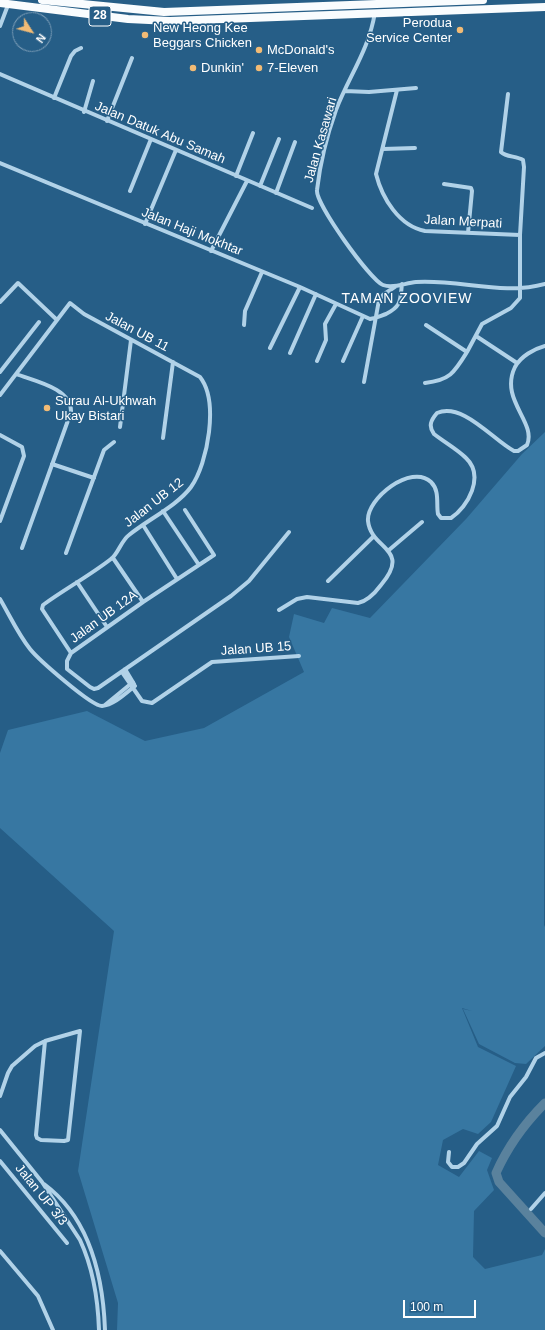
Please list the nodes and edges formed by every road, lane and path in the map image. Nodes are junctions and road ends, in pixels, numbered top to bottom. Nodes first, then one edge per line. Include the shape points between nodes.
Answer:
1 (42, 0) edge
2 (483, 0) edge
3 (416, 1) edge
4 (82, 3) edge
5 (4, 4) edge
6 (545, 7) edge
7 (375, 12) junction
8 (0, 26) edge
9 (81, 48) dead end
10 (132, 58) dead end
11 (0, 74) edge
12 (93, 81) dead end
13 (416, 88) dead end
14 (397, 90) junction
15 (345, 91) junction
16 (508, 94) dead end
17 (54, 98) junction
18 (84, 112) junction
19 (107, 121) junction
20 (254, 133) dead end
21 (279, 139) dead end
22 (151, 140) junction
23 (295, 142) dead end
24 (415, 148) dead end
25 (383, 149) junction
26 (176, 150) junction
27 (0, 163) edge
28 (236, 176) junction
29 (247, 181) junction
30 (444, 184) dead end
31 (260, 186) junction
32 (130, 191) dead end
33 (276, 193) junction
34 (312, 208) dead end
35 (145, 224) junction
36 (468, 232) junction
37 (520, 235) junction
38 (211, 251) junction
39 (262, 272) junction
40 (545, 284) edge
41 (400, 285) junction
42 (300, 287) junction
43 (521, 289) junction
44 (316, 294) junction
45 (0, 302) edge
46 (336, 304) junction
47 (363, 316) junction
48 (376, 318) junction
49 (57, 320) junction
50 (39, 322) dead end
51 (244, 324) dead end
52 (426, 325) dead end
53 (476, 336) junction
54 (131, 340) junction
55 (545, 346) edge
56 (270, 348) dead end
57 (467, 352) junction
58 (290, 353) dead end
59 (317, 361) dead end
60 (173, 362) junction
61 (343, 362) dead end
62 (517, 363) junction
63 (0, 372) edge
64 (16, 374) junction
65 (200, 377) joint
66 (364, 382) dead end
67 (425, 383) dead end
68 (0, 395) edge
69 (120, 427) dead end
70 (0, 435) edge
71 (163, 438) dead end
72 (114, 442) dead end
73 (52, 464) junction
74 (94, 478) junction
75 (185, 510) dead end
76 (163, 511) junction
77 (0, 521) edge
78 (422, 522) dead end
79 (143, 525) junction
80 (289, 532) dead end
81 (374, 536) junction
82 (22, 548) dead end
83 (389, 550) junction
84 (66, 553) dead end
85 (113, 558) junction
86 (199, 565) junction
87 (177, 579) junction
88 (328, 581) dead end
89 (77, 582) junction
90 (0, 599) edge
91 (143, 602) junction
92 (279, 610) dead end
93 (107, 627) junction
94 (71, 653) junction
95 (299, 656) dead end
96 (123, 671) junction
97 (133, 685) junction
98 (45, 1041) junction
99 (545, 1053) edge
100 (0, 1096) edge
101 (0, 1130) edge
102 (449, 1152) dead end
103 (0, 1161) edge
104 (42, 1182) junction
105 (545, 1193) edge
106 (531, 1209) dead end
107 (67, 1243) dead end
108 (0, 1251) edge
109 (53, 1330) edge
110 (99, 1330) edge
111 (105, 1330) edge

1 - 4 highway, 28
2 - 3 highway, 28
3 - 4 highway, 28 via 164,12
5 - 7 highway, 28 via 128,19 170,21
5 - 8 street
6 - 7 highway, 28
7 - 15 street, Jalan Kasawari via 369,40
9 - 17 street via 71,56
10 - 19 street
11 - 17 street, Jalan Datuk Abu Samah
12 - 18 street
13 - 14 street
14 - 15 street
14 - 25 street, Jalan Merpati
15 - 41 street, Jalan Kasawari via 336,111 316,192 325,213 377,282 383,286
16 - 37 street via 501,152 523,160
17 - 18 street, Jalan Datuk Abu Samah
18 - 19 street, Jalan Datuk Abu Samah
19 - 22 street, Jalan Datuk Abu Samah
20 - 28 street
21 - 31 street
22 - 26 street, Jalan Datuk Abu Samah
22 - 32 street
23 - 33 street
24 - 25 street
25 - 36 street, Jalan Merpati via 376,174 379,185 385,198 406,223 425,231
26 - 28 street, Jalan Datuk Abu Samah
26 - 35 street
27 - 35 street, Jalan Haji Mokhtar
28 - 29 street, Jalan Datuk Abu Samah
29 - 31 street, Jalan Datuk Abu Samah
29 - 38 street
30 - 36 street via 471,188
31 - 33 street, Jalan Datuk Abu Samah
33 - 34 street, Jalan Datuk Abu Samah
35 - 38 street, Jalan Haji Mokhtar
36 - 37 street, Jalan Merpati
37 - 43 street
38 - 39 street, Jalan Haji Mokhtar
39 - 42 street, Jalan Haji Mokhtar
39 - 51 street via 245,311
40 - 43 street, Jalan Kasawari
41 - 43 street, Jalan Kasawari via 435,282
41 - 48 street via 380,297
41 - 48 street via 400,302 395,309
42 - 44 street, Jalan Haji Mokhtar
42 - 56 street
43 - 53 street via 517,303 482,324
44 - 46 street, Jalan Haji Mokhtar
44 - 58 street
45 - 49 street via 18,283
46 - 47 street, Jalan Haji Mokhtar
46 - 59 street via 325,324 326,340
47 - 48 street, Jalan Haji Mokhtar
47 - 61 street
48 - 66 street
49 - 54 street, Jalan UB 11 via 70,303 84,314
49 - 64 street
50 - 63 street
52 - 57 street
53 - 57 street
53 - 62 street
54 - 60 street, Jalan UB 11
54 - 69 street
55 - 62 street via 527,354
57 - 67 street via 450,377
60 - 65 street, Jalan UB 11
60 - 71 street
62 - 81 street via 510,382 511,394 529,435 527,445 514,451 461,414 449,410 437,413 430,424 430,429 467,458 474,474 470,497 462,509 451,518 445,519 438,514 438,497 432,483 421,476 402,479 376,500 369,510 368,521
64 - 68 street
64 - 73 street via 62,393 69,398 72,405
65 - 76 street, Jalan UB 12 via 211,408 204,458 199,475 190,488
70 - 77 street via 22,447 24,456
72 - 74 street via 104,450
73 - 74 street
73 - 82 street
74 - 84 street
75 - 86 street, Jalan UB 12A via 214,555
76 - 79 street, Jalan UB 12
76 - 86 street
78 - 83 street
79 - 85 street, Jalan UB 12 via 124,539
79 - 87 street
80 - 96 street, Jalan UB 12A via 249,581 202,618
81 - 83 street
81 - 88 street
83 - 92 street via 392,569 388,577 364,602 307,597 297,599
85 - 89 street, Jalan UB 12
85 - 91 street
86 - 87 street, Jalan UB 12A
87 - 91 street, Jalan UB 12A
89 - 93 street
89 - 94 street, Jalan UB 12 via 42,607
90 - 97 street via 31,649 77,692 96,705 110,704
91 - 93 street, Jalan UB 12A
93 - 94 street, Jalan UB 12A
94 - 96 street, Jalan UB 12A via 67,661 70,672 94,689
95 - 97 street, Jalan UB 15 via 212,662 152,703 142,700
96 - 97 street, Jalan UB 15
98 - 98 street via 80,1031 69,1137 64,1142 41,1140 36,1135
98 - 100 street via 35,1046 12,1066
99 - 102 street via 536,1058 526,1077 510,1097 496,1126 477,1144 464,1163 452,1167 448,1162
101 - 104 street
103 - 107 street, Jalan UP 3/3
104 - 110 street via 85,1251 98,1308
104 - 111 street via 73,1213 90,1246 104,1305
105 - 106 street
108 - 109 street via 38,1296

